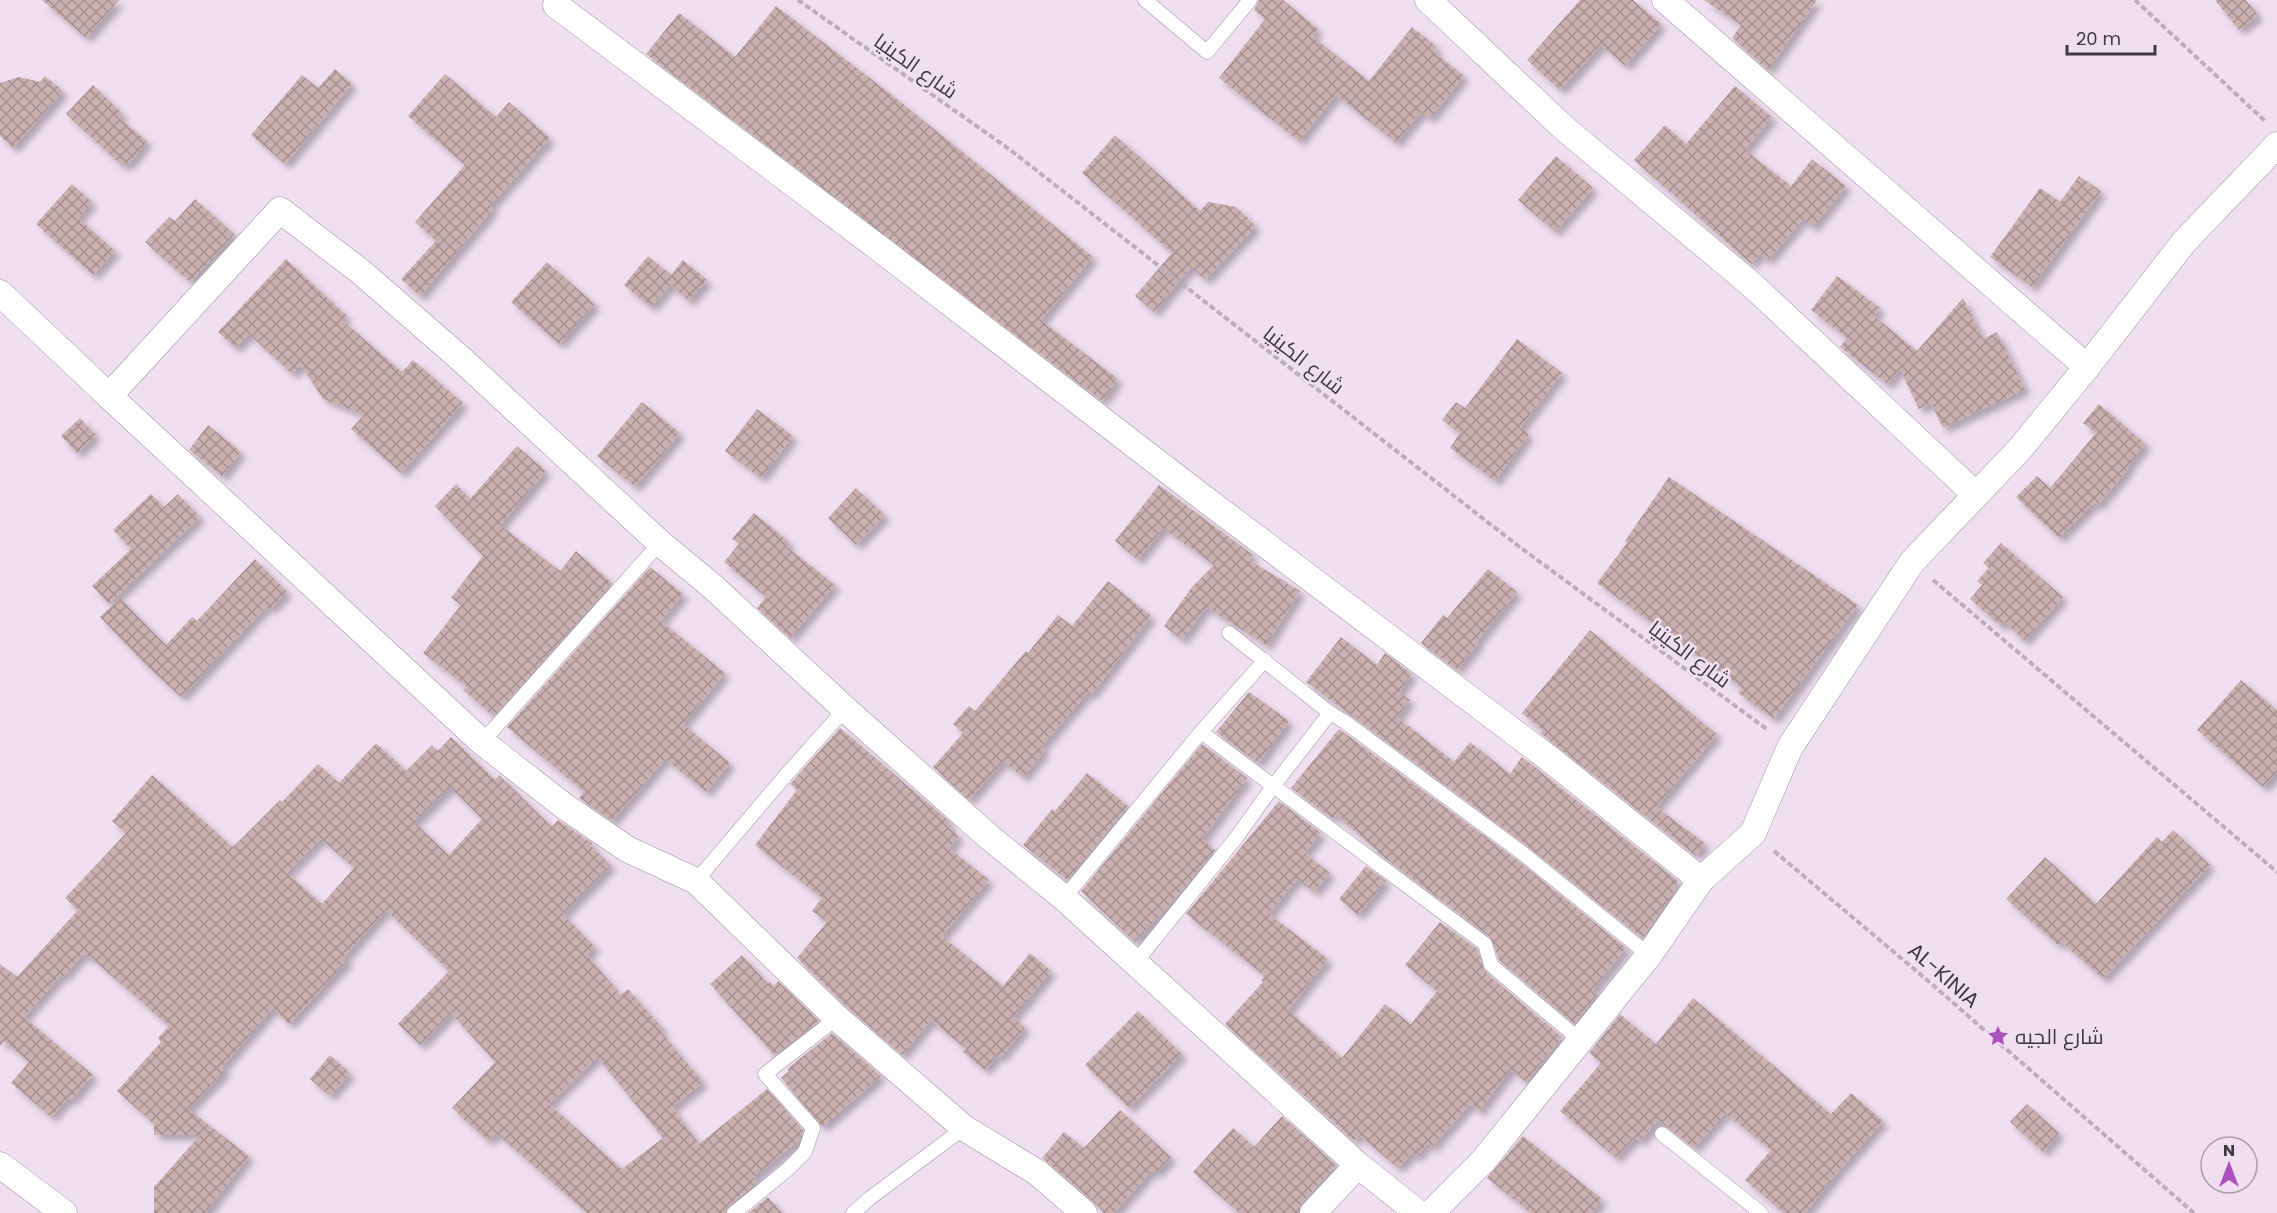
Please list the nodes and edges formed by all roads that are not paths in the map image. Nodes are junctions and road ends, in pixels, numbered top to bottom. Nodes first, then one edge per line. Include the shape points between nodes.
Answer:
1 (1145, 0) edge
2 (1250, 0) edge
3 (1428, 0) edge
4 (1665, 0) edge
5 (556, 5) dead end
6 (2273, 135) edge
7 (0, 293) edge
8 (2087, 367) junction
9 (109, 396) junction
10 (1976, 495) junction
11 (660, 543) junction
12 (1229, 633) dead end
13 (1264, 660) junction
14 (845, 710) junction
15 (1330, 713) junction
16 (1201, 732) junction
17 (482, 742) junction
18 (1274, 785) junction
19 (1701, 880) junction
20 (696, 881) junction
21 (1064, 898) junction
22 (1649, 955) junction
23 (1135, 963) junction
24 (837, 1018) junction
25 (1580, 1040) junction
26 (964, 1128) junction
27 (1662, 1134) dead end
28 (0, 1165) edge
29 (1358, 1165) junction
30 (64, 1213) edge
31 (734, 1213) edge
32 (853, 1213) edge
33 (1084, 1213) edge
34 (1313, 1213) edge
35 (1418, 1213) edge
36 (1431, 1213) edge
37 (1761, 1213) edge

1 - 2 lane via 1207,52
3 - 10 street via 1564,128 1752,285
4 - 8 street
5 - 19 street via 1551,760
6 - 8 street
7 - 9 street
8 - 10 street via 2019,450
9 - 11 street via 280,210 361,272 442,342
9 - 17 street
10 - 19 street via 1912,562 1790,747 1753,833
11 - 14 street
11 - 17 lane
12 - 13 lane
13 - 15 lane
13 - 16 lane
14 - 20 lane
14 - 21 street
15 - 18 lane
15 - 22 lane via 1521,852
16 - 18 lane
16 - 21 lane
17 - 20 street via 627,849
18 - 23 lane
18 - 25 lane via 1485,944 1491,965
19 - 22 street
20 - 24 street
21 - 23 street
22 - 25 street
23 - 29 street
24 - 26 street
24 - 31 lane via 765,1074 813,1128 805,1152
25 - 36 street via 1483,1161
26 - 32 lane
26 - 33 street via 1038,1173
27 - 37 lane
28 - 30 street
29 - 34 street
29 - 35 street

